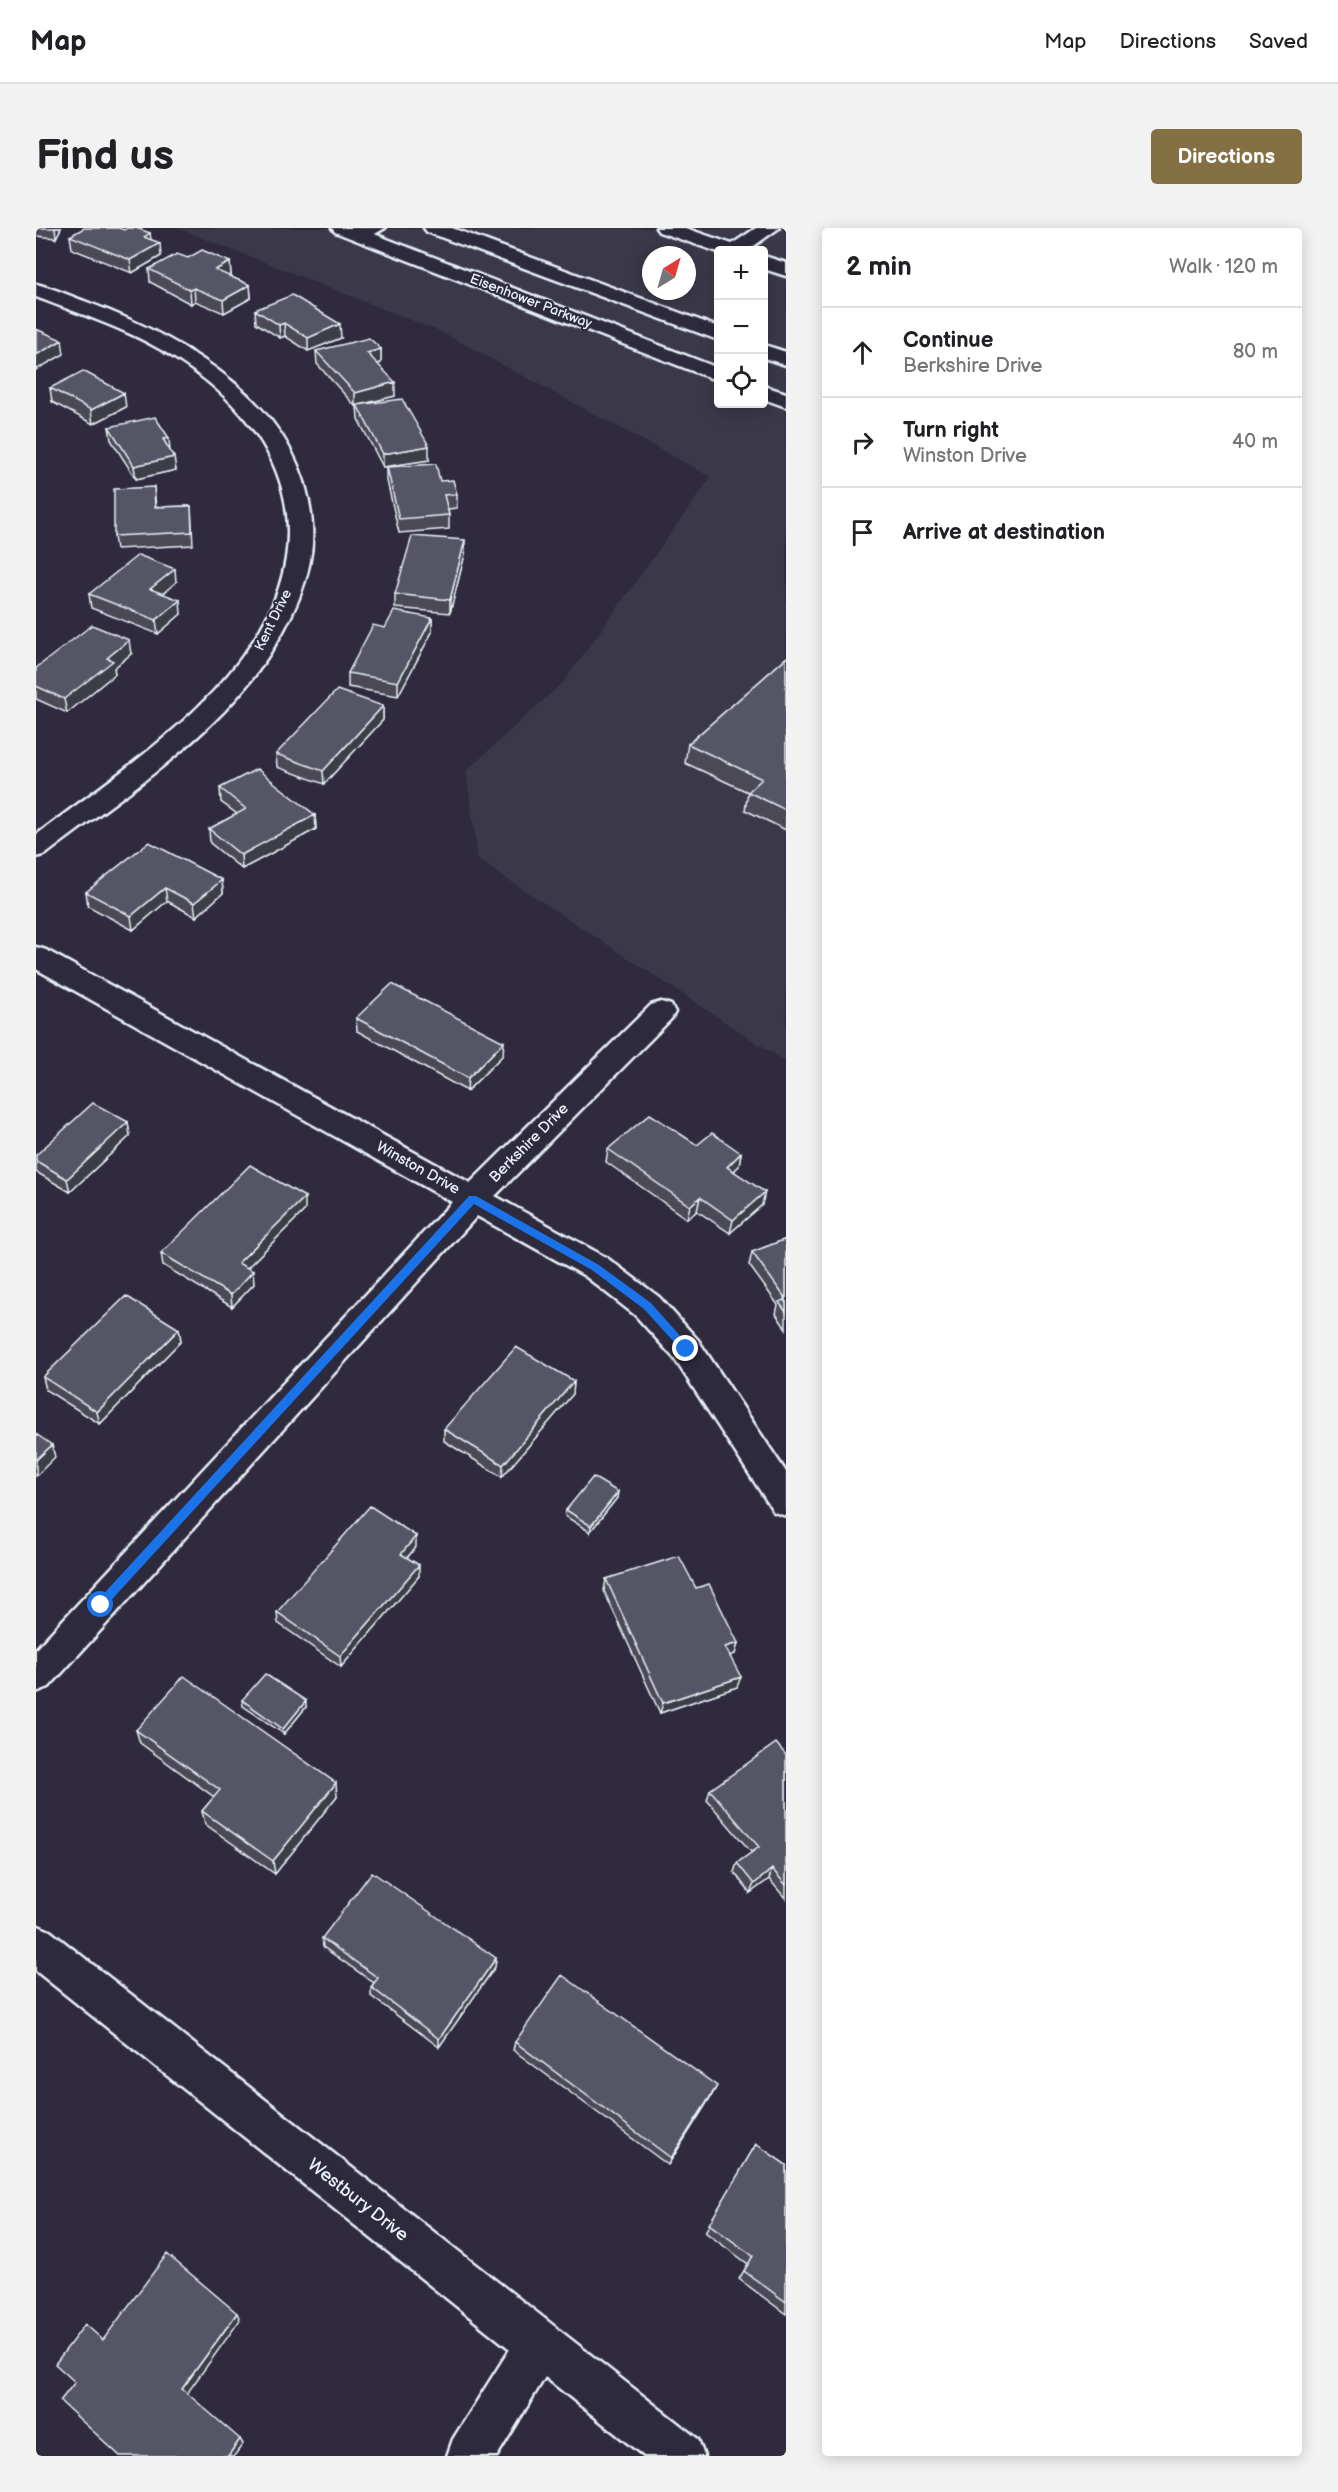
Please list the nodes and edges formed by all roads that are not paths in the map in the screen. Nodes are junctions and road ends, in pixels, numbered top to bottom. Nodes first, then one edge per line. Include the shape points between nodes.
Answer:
1 (342, 228) edge
2 (434, 228) edge
3 (666, 228) edge
4 (769, 228) edge
5 (369, 232) edge
6 (698, 232) edge
7 (724, 246) edge
8 (742, 246) edge
9 (768, 263) edge
10 (786, 270) edge
11 (36, 290) edge
12 (714, 333) edge
13 (768, 352) edge
14 (786, 359) edge
15 (714, 373) edge
16 (768, 394) edge
17 (786, 401) edge
18 (36, 848) edge
19 (36, 957) edge
20 (661, 1012) dead end
21 (473, 1199) junction
22 (786, 1502) edge
23 (36, 1676) edge
24 (36, 1945) edge
25 (539, 2343) junction
26 (470, 2456) edge
27 (681, 2456) edge

1 - 5 street, Eisenhower Parkway
2 - 12 street
3 - 6 street
4 - 8 street
5 - 15 street, Eisenhower Parkway
6 - 7 street
9 - 10 street
11 - 18 street, Kent Drive via 181,353 245,404 280,451 301,526 287,598 262,648 235,683 165,748
13 - 14 street
16 - 17 street
19 - 21 street, Winston Drive
20 - 21 street, Berkshire Drive
21 - 22 street, Winston Drive via 596,1267 647,1306 686,1349
21 - 23 street, Berkshire Drive
24 - 25 street, Westbury Drive
25 - 26 street
25 - 27 street, Westbury Drive

